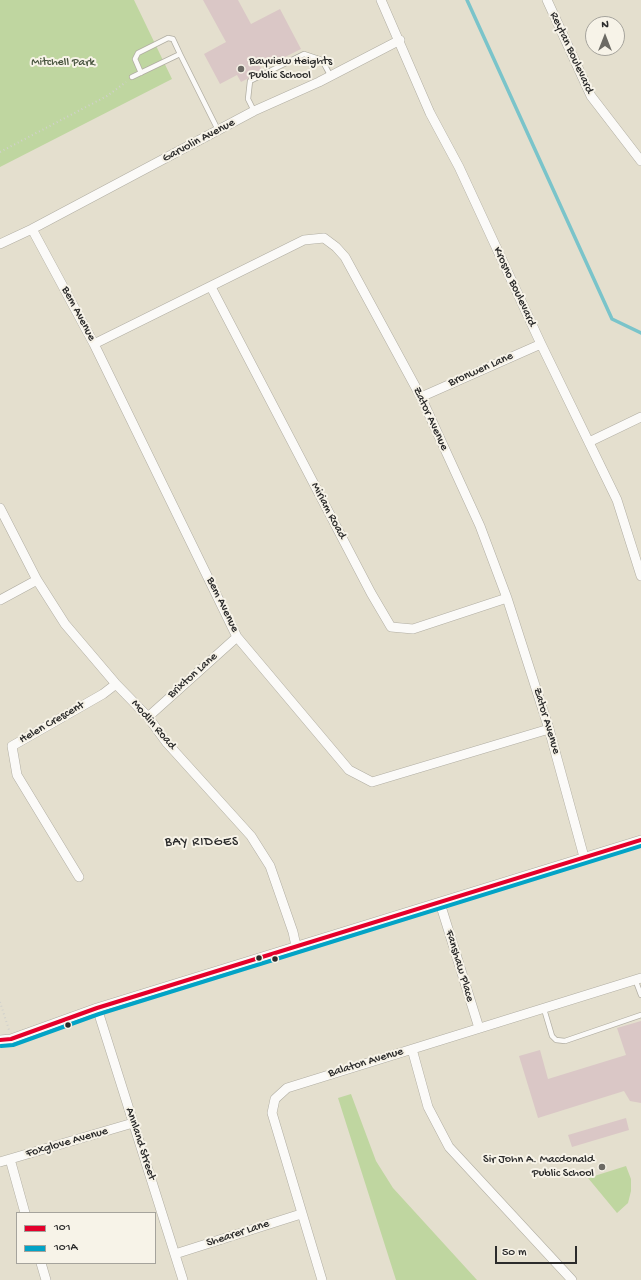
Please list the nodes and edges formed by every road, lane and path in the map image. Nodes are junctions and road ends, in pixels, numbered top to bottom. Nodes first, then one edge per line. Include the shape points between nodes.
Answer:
1 (381, 0) edge
2 (547, 0) edge
3 (400, 40) junction
4 (180, 54) junction
5 (141, 73) junction
6 (330, 75) junction
7 (132, 77) joint
8 (254, 111) junction
9 (218, 130) junction
10 (0, 152) edge
11 (641, 161) edge
12 (32, 229) junction
13 (0, 244) edge
14 (211, 287) junction
15 (94, 344) junction
16 (541, 344) junction
17 (421, 397) junction
18 (641, 417) edge
19 (589, 442) junction
20 (0, 508) edge
21 (639, 564) edge
22 (641, 576) edge
23 (37, 580) junction
24 (507, 598) junction
25 (0, 600) edge
26 (237, 636) junction
27 (116, 684) junction
28 (148, 717) junction
29 (549, 729) junction
30 (641, 840) edge
31 (584, 857) junction
32 (79, 878) dead end
33 (440, 903) junction
34 (296, 946) junction
35 (638, 978) edge
36 (641, 995) edge
37 (0, 1002) edge
38 (97, 1008) junction
39 (544, 1009) junction
40 (641, 1014) edge
41 (479, 1028) junction
42 (11, 1039) junction
43 (0, 1040) edge
44 (412, 1049) junction
45 (133, 1123) junction
46 (10, 1159) junction
47 (0, 1162) edge
48 (25, 1212) edge
49 (301, 1214) junction
50 (175, 1254) junction
51 (40, 1264) edge
52 (46, 1280) edge
53 (183, 1280) edge
54 (322, 1280) edge
55 (572, 1280) edge

1 - 3 street, Krosno Boulevard
2 - 11 street, Reytan Boulevard via 591,96
3 - 6 street, Garvolin Avenue
3 - 16 street, Krosno Boulevard via 430,113 459,167
4 - 5 lane
4 - 5 lane via 173,39 168,38 138,53 135,59
4 - 9 lane
5 - 7 lane
6 - 8 street, Garvolin Avenue
6 - 8 lane via 322,60 304,54 250,81 248,99
7 - 10 path via 107,96
8 - 9 street, Garvolin Avenue
9 - 12 street, Garvolin Avenue
12 - 13 street, Garvolin Avenue
12 - 15 street, Bem Avenue
14 - 15 street, Zator Avenue
14 - 17 street, Zator Avenue via 304,240 324,238 345,257
14 - 24 street, Miriam Road via 391,627 412,629
15 - 26 street, Bem Avenue
16 - 17 street, Bronwen Lane
16 - 19 street, Krosno Boulevard
17 - 24 street, Zator Avenue via 480,526
18 - 19 street
19 - 21 street, Krosno Boulevard via 617,500
20 - 23 street, Modlin Road
21 - 22 street, Krosno Boulevard
23 - 25 street
23 - 27 street, Modlin Road via 65,624
24 - 29 street, Zator Avenue
26 - 28 street, Brixton Lane
26 - 29 street, Bem Avenue via 349,770 372,782
27 - 28 street, Modlin Road
27 - 32 street, Helen Crescent via 12,746 17,775
28 - 34 street, Modlin Road via 224,805 270,866
29 - 31 street, Zator Avenue
30 - 31 street
31 - 33 street
33 - 34 street
33 - 41 street, Fanshaw Place
34 - 38 street
35 - 36 lane
35 - 39 street, Balaton Avenue
37 - 42 path
38 - 42 street
38 - 45 street, Annland Street
39 - 40 lane via 552,1036 556,1040 565,1041
39 - 41 street, Balaton Avenue
41 - 44 street, Balaton Avenue
42 - 43 street
44 - 49 street, Balaton Avenue via 287,1088 275,1099 272,1113
44 - 55 street via 428,1107 449,1147
45 - 46 street, Foxglove Avenue
45 - 50 street, Annland Street
46 - 47 street, Foxglove Avenue
46 - 48 street
49 - 50 street, Shearer Lane
49 - 54 street, Balaton Avenue
50 - 53 street, Annland Street
51 - 52 street

